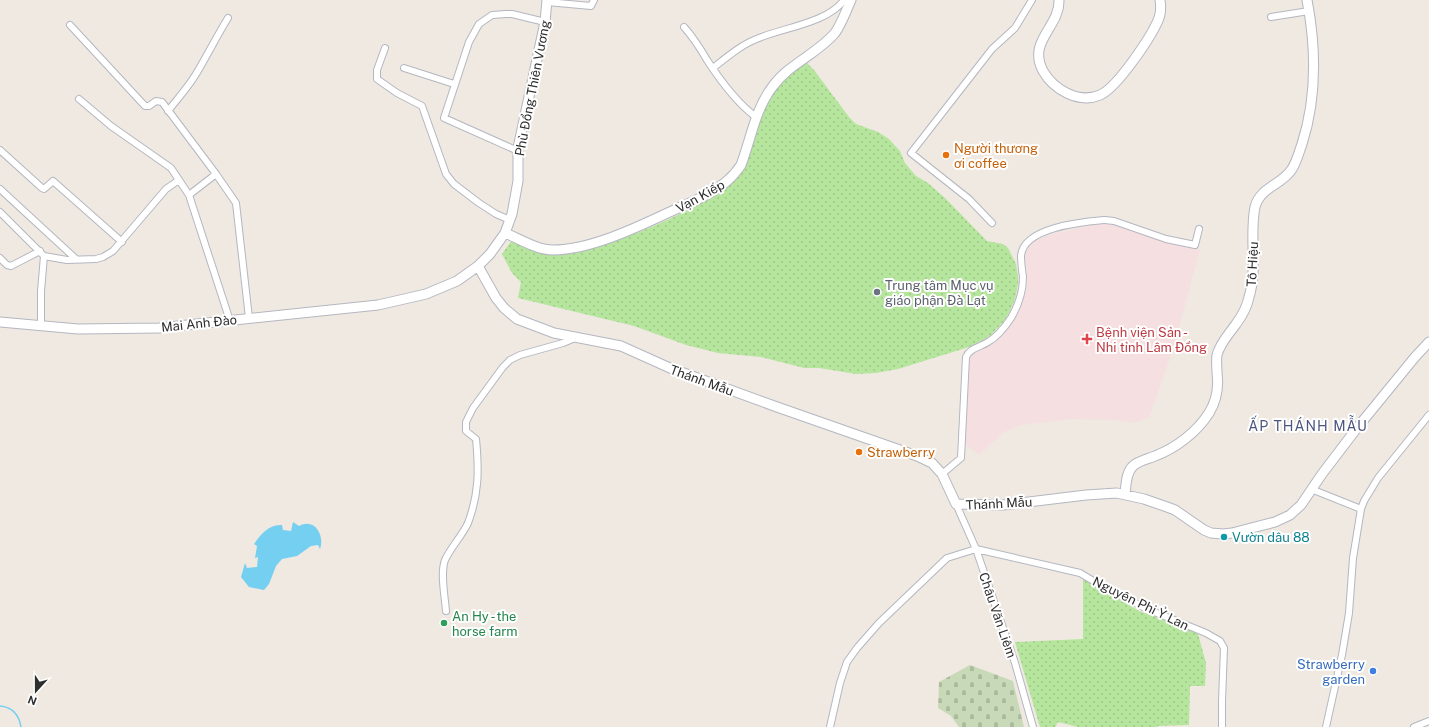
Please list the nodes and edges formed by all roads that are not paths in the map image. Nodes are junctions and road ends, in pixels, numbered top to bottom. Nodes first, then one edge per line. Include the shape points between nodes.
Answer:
1 (594, 0) edge
2 (844, 0) edge
3 (851, 0) edge
4 (1032, 0) edge
5 (1059, 0) edge
6 (1160, 0) edge
7 (1307, 0) edge
8 (547, 1) edge
9 (1309, 11) junction
10 (1271, 17) dead end
11 (228, 18) dead end
12 (545, 22) junction
13 (70, 25) dead end
14 (684, 26) dead end
15 (385, 48) dead end
16 (404, 68) dead end
17 (713, 68) junction
18 (454, 84) junction
19 (79, 99) dead end
20 (168, 111) junction
21 (756, 117) junction
22 (0, 150) edge
23 (518, 151) junction
24 (216, 174) junction
25 (179, 180) junction
26 (0, 189) edge
27 (189, 195) junction
28 (0, 212) edge
29 (510, 220) junction
30 (992, 223) dead end
31 (1199, 229) dead end
32 (505, 233) junction
33 (122, 242) junction
34 (42, 254) junction
35 (0, 258) edge
36 (76, 260) junction
37 (478, 266) junction
38 (396, 300) joint
39 (249, 318) junction
40 (230, 320) junction
41 (0, 322) edge
42 (41, 326) junction
43 (577, 337) junction
44 (1429, 342) edge
45 (1429, 415) edge
46 (942, 474) junction
47 (1312, 490) junction
48 (1125, 494) junction
49 (956, 504) junction
50 (1361, 509) junction
51 (976, 549) junction
52 (446, 611) dead end
53 (1429, 721) edge
54 (830, 727) edge
55 (1033, 727) edge
56 (1222, 727) edge
57 (1326, 727) edge
58 (1414, 727) edge

1 - 8 street via 591,6
2 - 17 street via 835,10 823,16 747,43
3 - 21 main road, Vạn Kiếp via 834,33 774,85
4 - 30 street via 1015,28 992,49 911,153 969,199
5 - 6 main road via 1057,14 1039,48 1039,61 1050,81 1057,87 1084,98 1103,94 1120,77 1152,34 1159,17
7 - 9 main road, Tô Hiệu
8 - 12 main road, Phù Đổng Thiên Vương
9 - 10 street
9 - 48 main road, Tô Hiệu via 1314,46 1311,103 1304,138 1290,173 1259,196 1257,201 1254,217 1252,286 1243,312 1217,355 1216,398 1208,415 1187,437 1168,450 1133,465 1128,475
11 - 20 street via 199,69
12 - 18 street via 512,14 492,15 479,24 469,42
12 - 23 main road, Phù Đổng Thiên Vương
13 - 20 street via 145,106 159,101
14 - 17 street
15 - 29 street via 377,70 377,79 422,106 446,174 454,184 479,203
16 - 18 street
17 - 21 street via 730,91
18 - 23 street via 444,118
19 - 25 street via 111,126 171,168
20 - 24 street
21 - 32 main road, Vạn Kiếp via 744,158 737,172 719,187 673,211 630,230 570,249 543,248
22 - 33 street via 42,188 53,181
23 - 29 main road, Phù Đổng Thiên Vương via 518,182
24 - 27 street
24 - 39 street via 236,203
25 - 27 street
25 - 33 street via 166,189
26 - 36 street
27 - 40 street
28 - 34 street
29 - 32 main road, Phù Đổng Thiên Vương
31 - 46 street via 1196,245 1166,239 1105,220 1046,231 1026,244 1021,256 1022,290 1011,318 992,339 971,351 966,357 961,458
32 - 37 main road, Phù Đổng Thiên Vương
33 - 36 street via 104,257 96,260
34 - 35 street via 11,266 6,265
34 - 36 street via 56,259
34 - 42 street
37 - 38 main road, Phù Đổng Thiên Vương via 457,282 426,294
37 - 43 main road, Thánh Mẫu via 496,298 517,319 542,329
38 - 39 main road, Mai Anh Đào via 378,305
39 - 40 main road, Mai Anh Đào
40 - 42 main road, Mai Anh Đào via 159,328 78,329
41 - 42 main road, Mai Anh Đào
43 - 46 main road, Thánh Mẫu via 621,346 664,366 832,427 893,446 932,463
43 - 52 street via 510,360 473,408 466,422 466,432 476,439 479,470 476,495 467,524 445,560 443,584
44 - 47 main road, Thánh Mẫu via 1356,428
45 - 50 street via 1378,478
46 - 49 main road, Thánh Mẫu
47 - 48 main road, Thánh Mẫu via 1290,515 1275,522 1223,534 1210,533 1167,507
47 - 50 street
48 - 49 main road, Thánh Mẫu via 1105,493 1003,505
49 - 51 street, Châu Văn Liêm
50 - 57 street via 1353,558 1349,613
51 - 54 street via 947,558 879,623 857,648 847,662
51 - 55 street, Châu Văn Liêm via 1015,663
51 - 56 street, Nguyên Phi Ỷ Lan via 1080,573 1147,609 1217,639 1224,648
53 - 58 street

